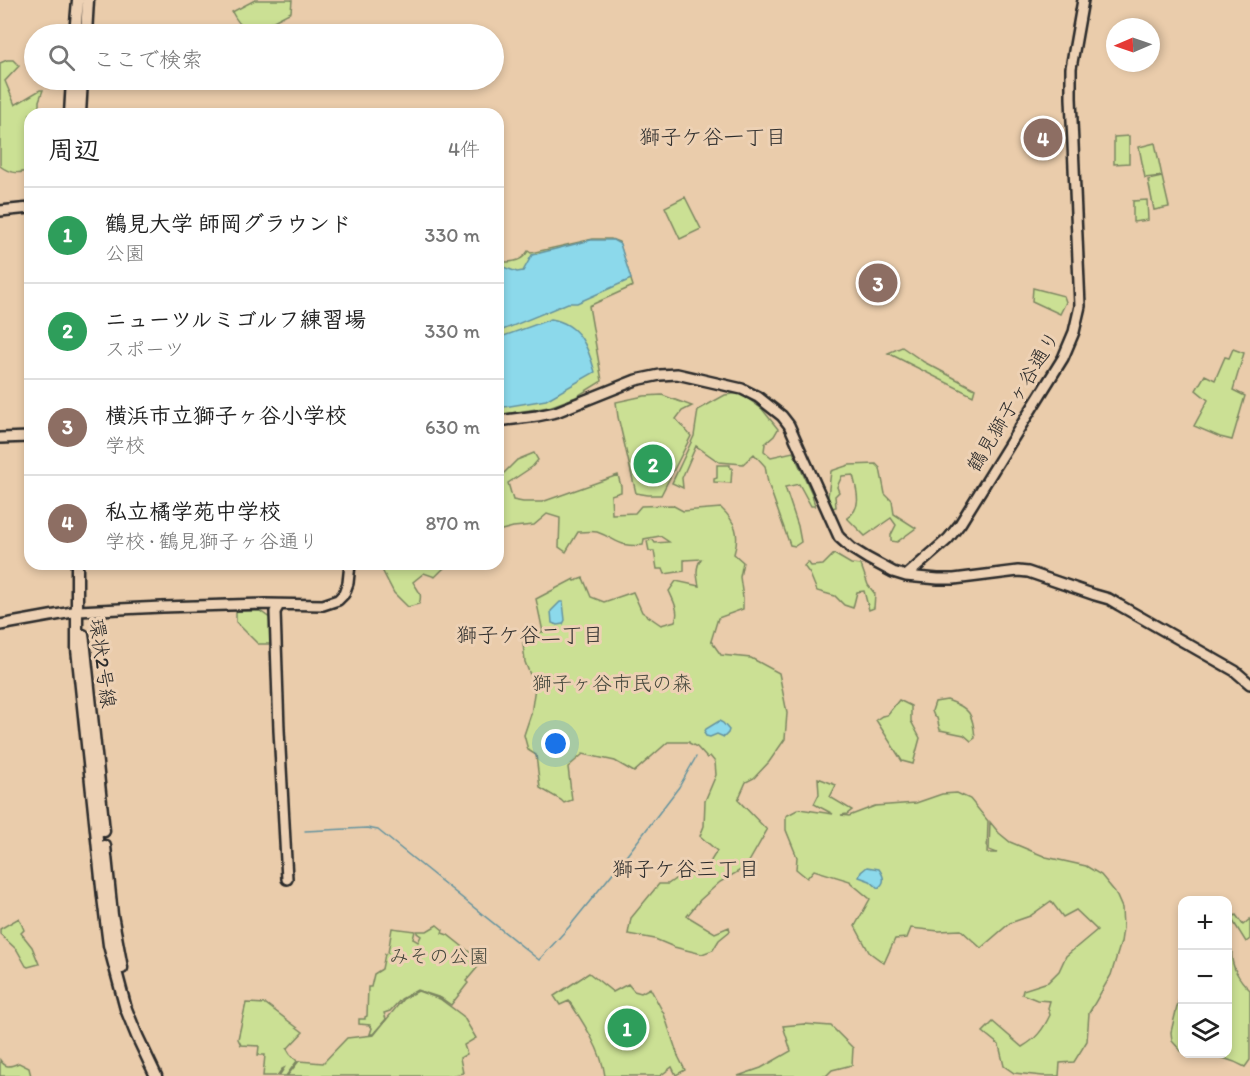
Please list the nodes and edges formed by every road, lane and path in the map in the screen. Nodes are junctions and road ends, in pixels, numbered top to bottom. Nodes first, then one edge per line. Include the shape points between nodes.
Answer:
1 (78, 0) edge
2 (88, 0) edge
3 (1083, 0) edge
4 (76, 24) edge
5 (87, 24) edge
6 (71, 90) edge
7 (81, 90) edge
8 (70, 108) edge
9 (80, 108) edge
10 (24, 209) edge
11 (0, 211) edge
12 (504, 420) edge
13 (24, 437) edge
14 (0, 438) edge
15 (77, 570) edge
16 (349, 570) edge
17 (906, 576) junction
18 (279, 605) junction
19 (78, 611) junction
20 (0, 625) edge
21 (1250, 684) edge
22 (287, 879) dead end
23 (156, 1076) edge
24 (164, 1076) edge

1 - 4 main road
2 - 5 main road
3 - 17 street, 鶴見獅子ヶ谷通り via 1071,68 1080,306 1074,332 1063,358 960,524
6 - 8 main road
7 - 9 main road
10 - 11 street
12 - 17 street via 555,412 636,380 660,375 677,374 742,389 758,397 789,425 838,537 867,558
13 - 14 street
15 - 19 main road
16 - 18 street via 344,594 338,600 323,605
17 - 21 street via 954,579 1028,572 1109,600 1235,671
18 - 19 street
18 - 22 street via 275,612
19 - 20 street
19 - 23 main road, 環状2号線 via 77,650 109,945 126,1009
19 - 24 main road, 環状2号線 via 117,942 130,1000

